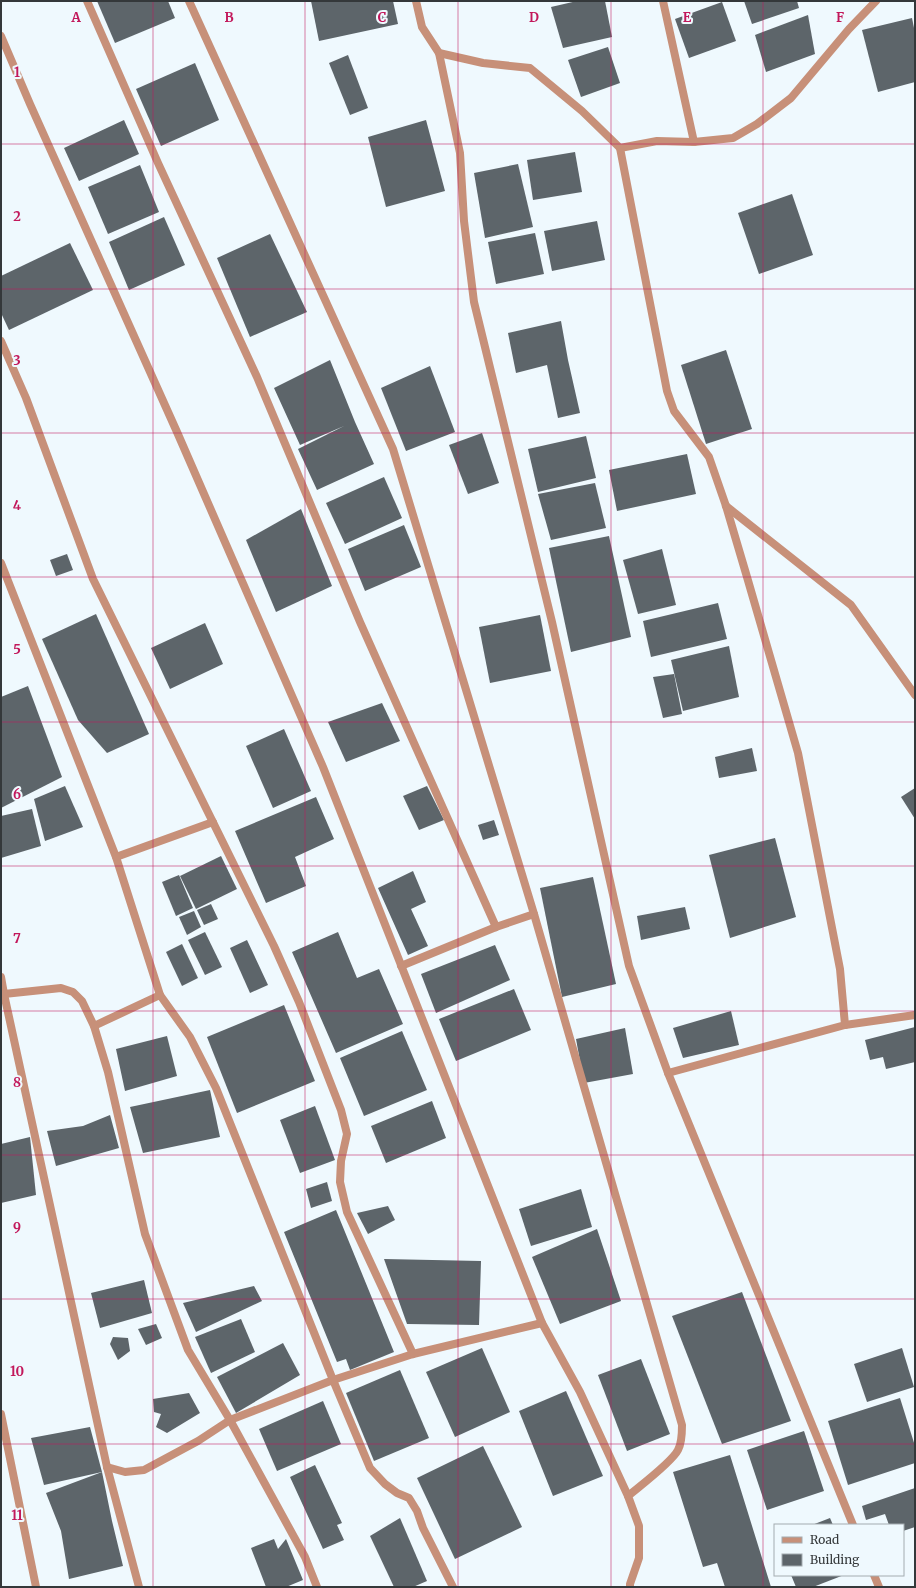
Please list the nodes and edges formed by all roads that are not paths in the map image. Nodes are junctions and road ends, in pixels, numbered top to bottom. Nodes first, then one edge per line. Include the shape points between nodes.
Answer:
1 (87, 1) edge
2 (189, 1) edge
3 (416, 1) edge
4 (663, 1) edge
5 (876, 1) edge
6 (1, 36) edge
7 (439, 53) junction
8 (694, 142) junction
9 (620, 148) junction
10 (1, 341) edge
11 (726, 506) junction
12 (1, 563) edge
13 (915, 695) edge
14 (213, 822) junction
15 (116, 857) junction
16 (534, 914) junction
17 (496, 927) junction
18 (401, 966) junction
19 (1, 978) edge
20 (4, 994) junction
21 (160, 995) junction
22 (915, 1015) edge
23 (845, 1025) junction
24 (94, 1026) junction
25 (668, 1073) junction
26 (542, 1323) junction
27 (413, 1354) junction
28 (333, 1380) junction
29 (1, 1414) edge
30 (230, 1420) junction
31 (106, 1467) junction
32 (628, 1496) junction
33 (853, 1524) edge
34 (874, 1576) edge
35 (36, 1587) edge
36 (139, 1587) edge
37 (317, 1587) edge
38 (453, 1587) edge
39 (630, 1587) edge
40 (879, 1587) edge

1 - 17 street via 158,163 257,377 360,622
2 - 16 street via 393,449
3 - 7 street via 422,27
4 - 8 street
5 - 8 street via 791,98 763,120 733,138
6 - 18 street via 323,767
7 - 9 street via 484,63 530,68 582,111
7 - 25 street via 460,153 464,221 474,302 552,622 629,966
8 - 9 street via 657,141
9 - 11 street via 667,391 674,411 709,457
10 - 14 street via 26,398 93,579
11 - 13 street via 851,605
11 - 23 street via 798,753 840,969
12 - 15 street
14 - 15 street
14 - 27 street via 299,1002 341,1110 346,1134 340,1182 347,1212
15 - 21 street
16 - 17 street
16 - 32 street via 682,1425 678,1450
17 - 18 street
18 - 26 street
19 - 20 street
20 - 24 street via 61,988 72,992 82,1001
20 - 31 street
21 - 24 street
21 - 28 street via 190,1037 216,1088
22 - 23 street
23 - 25 street
24 - 30 street via 108,1072 145,1234 188,1350
25 - 33 street
26 - 27 street
26 - 32 street via 580,1392
27 - 28 street
28 - 30 street
28 - 38 street via 370,1468 385,1484 409,1498
29 - 35 street
30 - 31 street via 198,1441 144,1470 125,1472
30 - 37 street via 305,1557
31 - 36 street
32 - 39 street via 639,1526 639,1558
34 - 40 street

